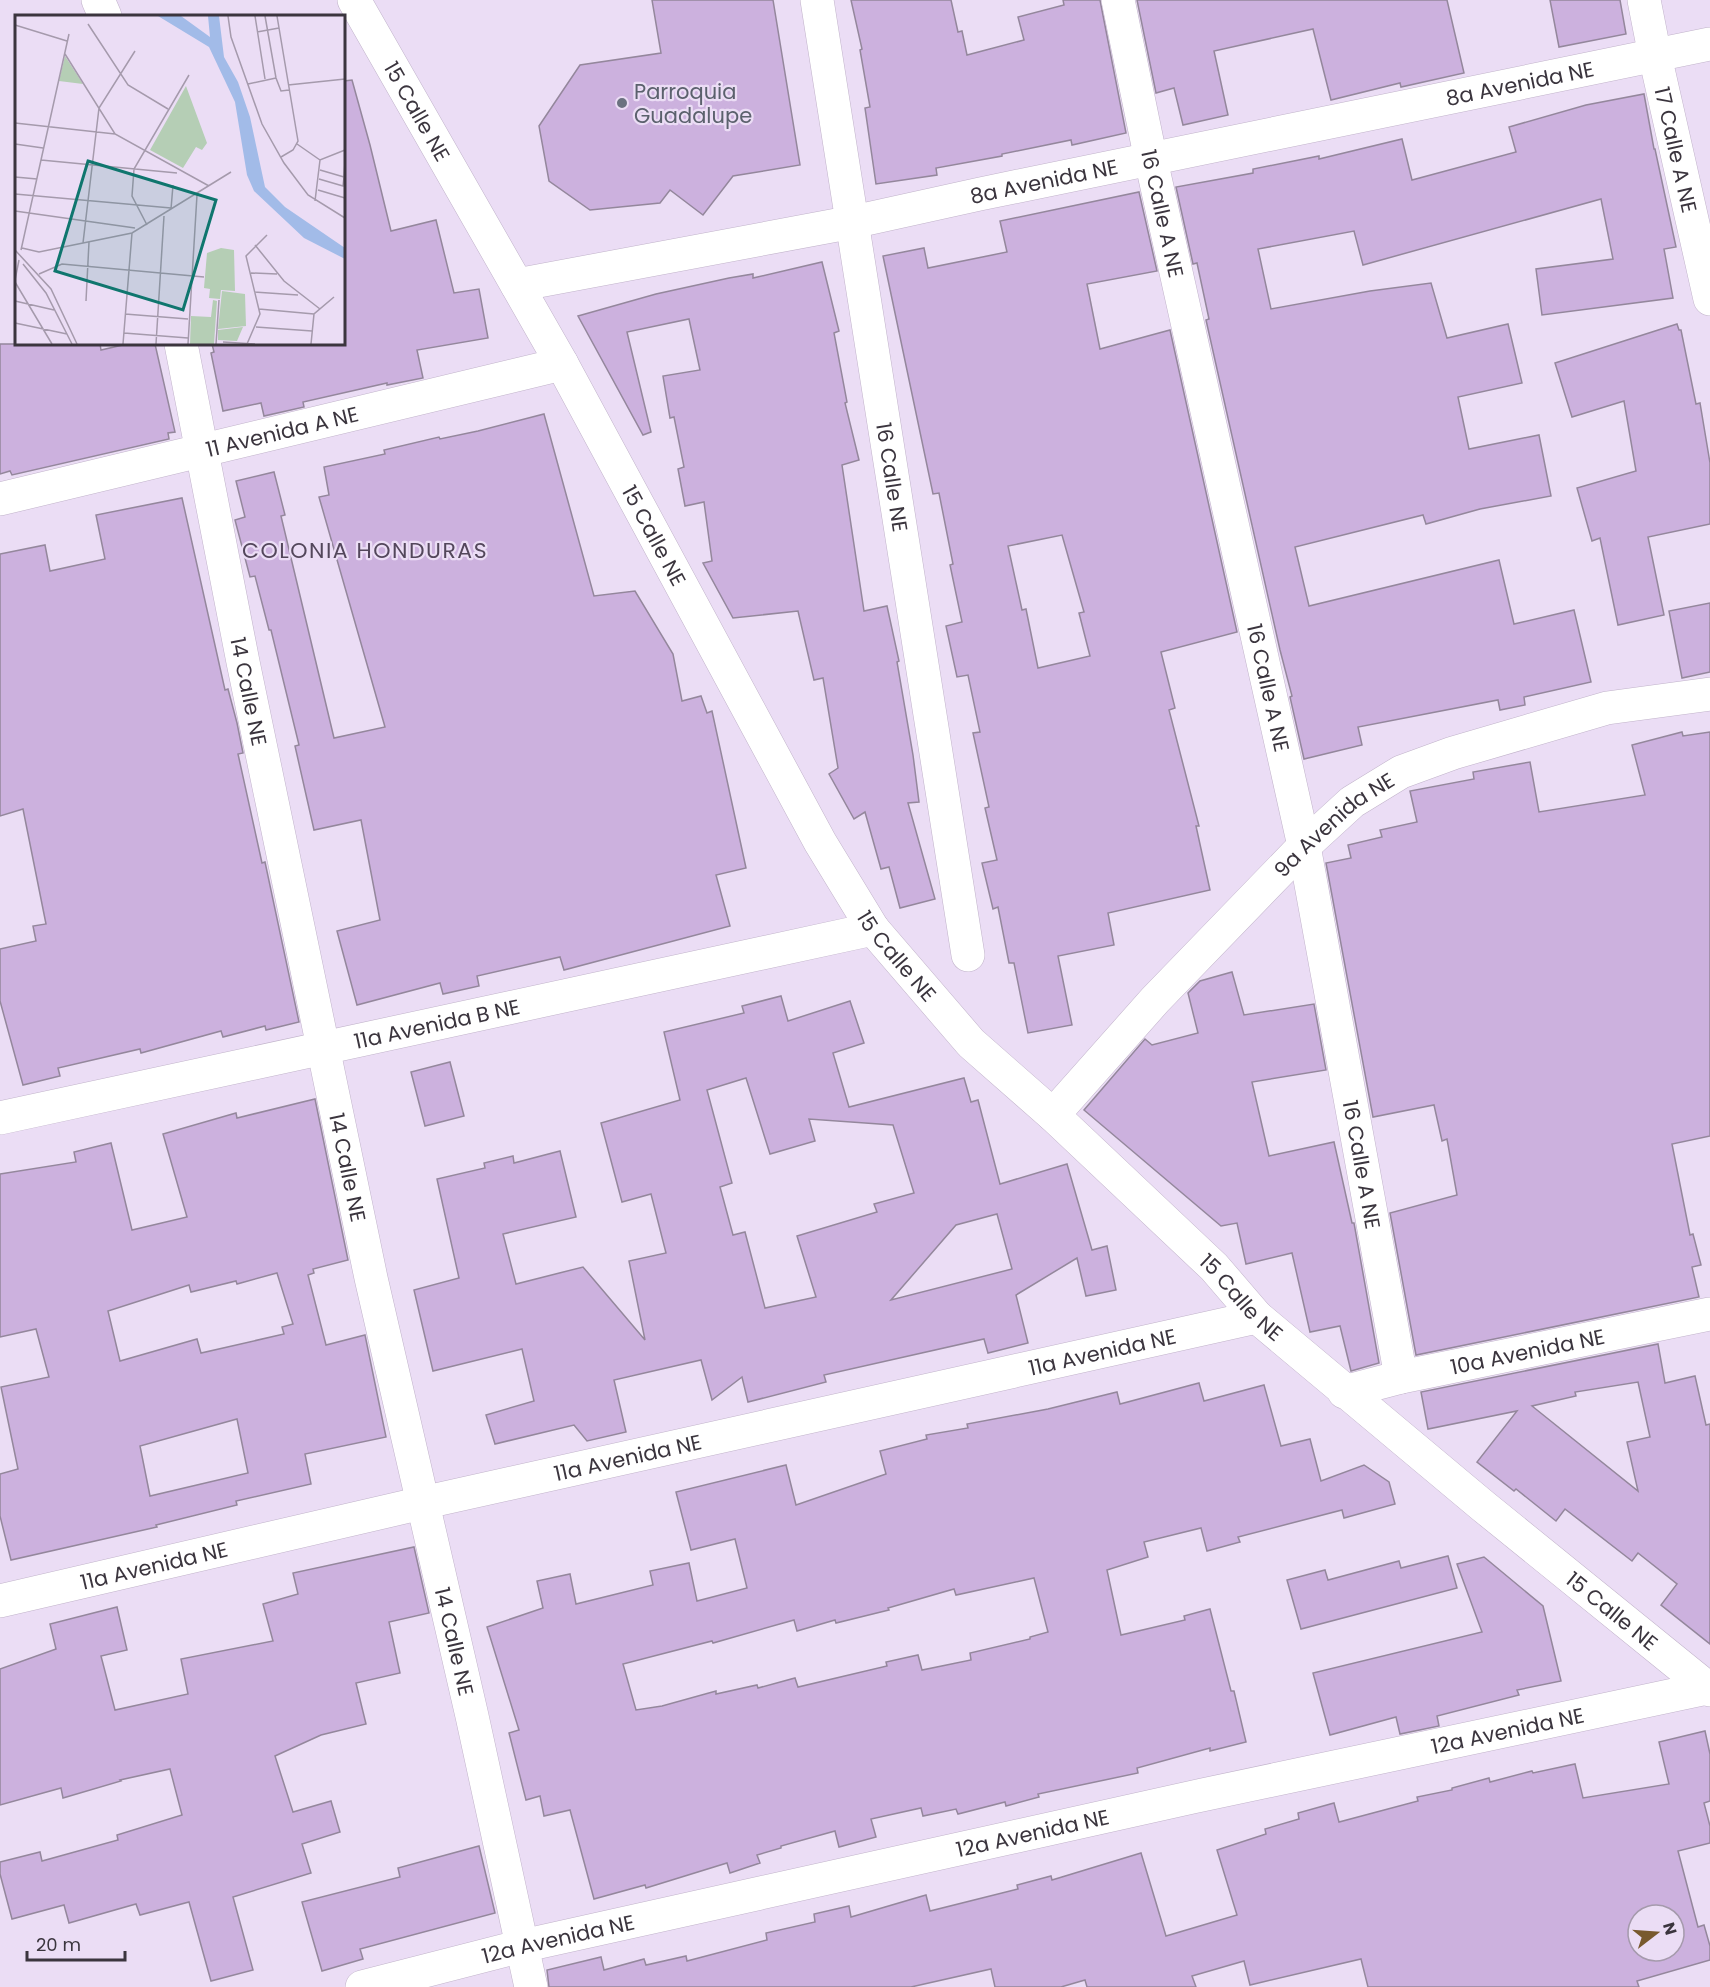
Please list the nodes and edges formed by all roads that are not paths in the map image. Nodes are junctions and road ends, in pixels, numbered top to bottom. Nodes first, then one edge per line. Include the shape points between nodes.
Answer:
1 (98, 0) edge
2 (354, 0) edge
3 (817, 0) edge
4 (1118, 0) edge
5 (1644, 0) edge
6 (105, 15) edge
7 (1710, 44) edge
8 (1654, 56) junction
9 (1151, 160) junction
10 (853, 222) junction
11 (517, 285) junction
12 (1710, 299) edge
13 (181, 345) edge
14 (562, 364) junction
15 (201, 451) junction
16 (0, 500) edge
17 (1710, 694) edge
18 (1304, 846) junction
19 (873, 929) junction
20 (968, 955) dead end
21 (324, 1048) junction
22 (1053, 1115) junction
23 (0, 1118) edge
24 (1710, 1314) edge
25 (1257, 1317) junction
26 (1401, 1377) junction
27 (1344, 1392) junction
28 (422, 1503) junction
29 (0, 1601) edge
30 (1708, 1689) edge
31 (522, 1946) junction
32 (362, 1987) edge
33 (531, 1987) edge

1 - 6 street
2 - 11 street, 15 Calle NE
3 - 10 street, 16 Calle NE
4 - 9 street, 16 Calle A NE
5 - 8 street, 17 Calle A NE
7 - 8 street, 8a Avenida NE
8 - 9 street, 8a Avenida NE
8 - 12 street, 17 Calle A NE
9 - 10 street, 8a Avenida NE
9 - 18 street, 16 Calle A NE
10 - 11 street, 8a Avenida NE
10 - 20 street, 16 Calle NE
11 - 14 street, 15 Calle NE
13 - 15 street, 14 Calle NE
14 - 15 street, 11 Avenida A NE
14 - 19 street, 15 Calle NE via 820,842
15 - 16 street, 11 Avenida A NE
15 - 21 street, 14 Calle NE
17 - 18 street, 9a Avenida NE via 1607,708 1401,772 1352,802
18 - 22 street, 9a Avenida NE via 1155,1000
18 - 26 street, 16 Calle A NE
19 - 21 street, 11a Avenida B NE
19 - 22 street, 15 Calle NE via 971,1043
21 - 23 street, 11a Avenida B NE
21 - 28 street, 14 Calle NE
22 - 25 street, 15 Calle NE via 1214,1268
24 - 26 street, 10a Avenida NE
25 - 27 street, 15 Calle NE
25 - 28 street, 11a Avenida NE
26 - 27 street, 10a Avenida NE
27 - 30 street, 15 Calle NE
28 - 29 street, 11a Avenida NE
28 - 31 street, 14 Calle NE
30 - 31 street, 12a Avenida NE via 1204,1795
31 - 32 street, 12a Avenida NE
31 - 33 street, 14 Calle NE

